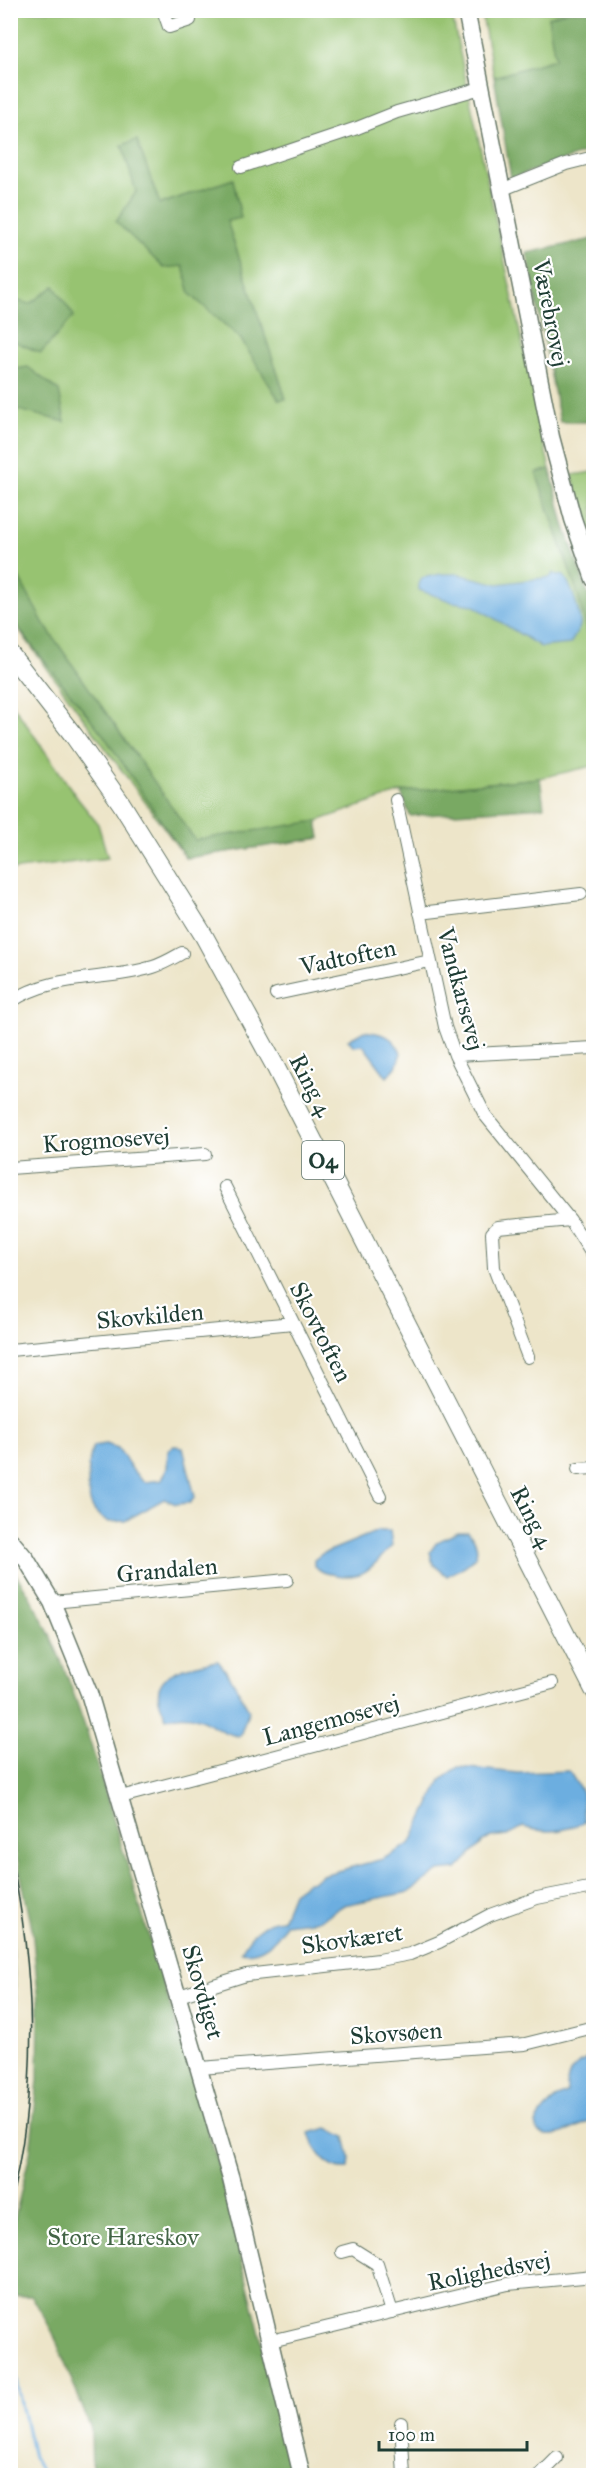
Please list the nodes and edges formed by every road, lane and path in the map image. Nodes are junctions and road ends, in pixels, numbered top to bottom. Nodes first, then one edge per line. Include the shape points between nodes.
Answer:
1 (163, 10) edge
2 (466, 10) edge
3 (190, 20) dead end
4 (481, 88) junction
5 (594, 157) edge
6 (241, 167) dead end
7 (501, 190) junction
8 (594, 579) edge
9 (10, 654) edge
10 (396, 800) dead end
11 (581, 894) dead end
12 (420, 913) junction
13 (182, 953) dead end
14 (430, 961) junction
15 (276, 994) dead end
16 (10, 1002) edge
17 (594, 1048) edge
18 (454, 1055) junction
19 (205, 1154) dead end
20 (10, 1168) edge
21 (225, 1187) dead end
22 (570, 1220) junction
23 (594, 1257) edge
24 (293, 1323) junction
25 (10, 1350) edge
26 (528, 1357) dead end
27 (594, 1468) edge
28 (578, 1469) dead end
29 (380, 1496) dead end
30 (10, 1540) edge
31 (287, 1580) dead end
32 (52, 1602) junction
33 (552, 1683) dead end
34 (594, 1690) edge
35 (121, 1797) junction
36 (594, 1887) edge
37 (179, 1996) junction
38 (594, 2027) edge
39 (200, 2068) junction
40 (342, 2252) dead end
41 (594, 2276) edge
42 (392, 2312) junction
43 (271, 2341) junction
44 (402, 2423) dead end
45 (557, 2458) dead end
46 (303, 2475) edge
47 (404, 2475) edge
48 (539, 2475) edge

1 - 3 street via 169,27
2 - 4 street, Værebrovej
4 - 6 street via 397,112
4 - 7 street, Værebrovej
5 - 7 street
7 - 8 street, Værebrovej via 552,437 573,519
9 - 34 main road, Ring 4 / O4 via 121,803 210,946
10 - 12 street, Vandkarsevej
11 - 12 street
12 - 14 street, Vandkarsevej
13 - 16 street via 154,967 60,980 32,989
14 - 15 street, Vadtoften
14 - 18 street, Vandkarsevej
17 - 18 street
18 - 22 street, Vandkarsevej via 485,1115
19 - 20 street, Krogmosevej
21 - 24 street, Skovtoften
22 - 23 street, Vandkarsevej
22 - 26 street via 498,1227 492,1233 494,1268
24 - 25 street, Skovkilden
24 - 29 street, Skovtoften
27 - 28 street
30 - 32 street, Skovdiget
31 - 32 street, Grandalen
32 - 35 street, Skovdiget via 89,1693
33 - 35 street, Langemosevej
35 - 37 street, Skovdiget
36 - 37 street, Skovkæret via 537,1898 490,1915 410,1954 246,1975
37 - 39 street, Skovdiget
38 - 39 street, Skovsøen via 525,2044
39 - 43 street, Skovdiget
40 - 42 street via 353,2249 377,2264
41 - 42 street, Rolighedsvej via 508,2283
42 - 43 street, Rolighedsvej
43 - 46 street, Skovdiget
44 - 47 street
45 - 48 street

